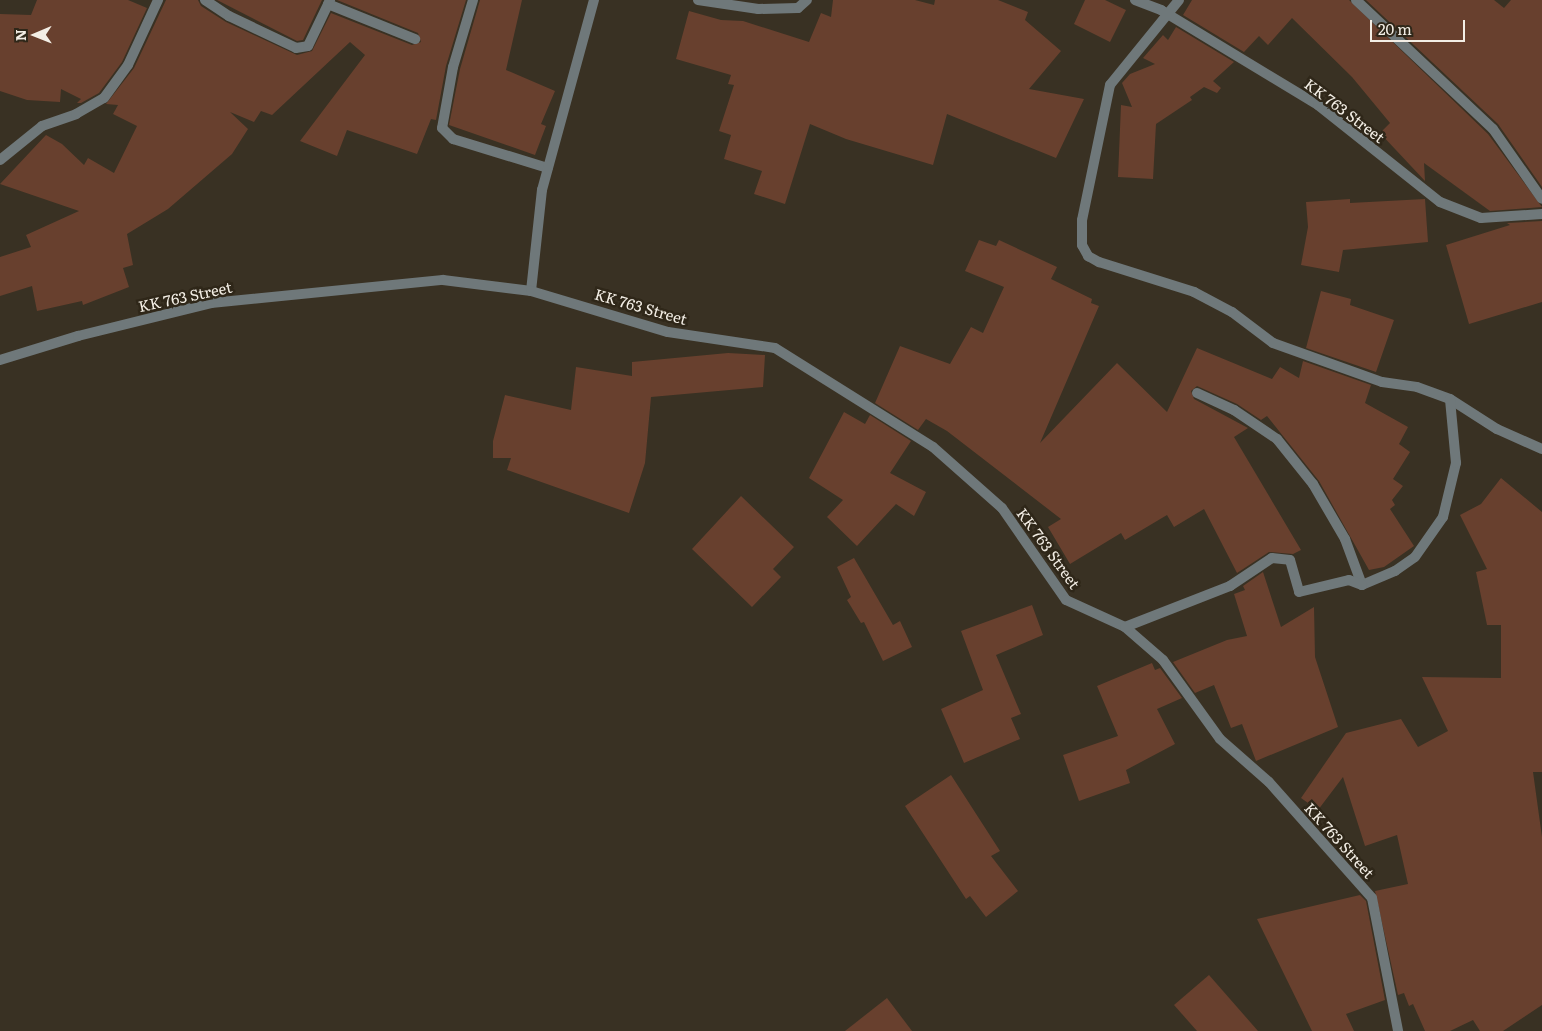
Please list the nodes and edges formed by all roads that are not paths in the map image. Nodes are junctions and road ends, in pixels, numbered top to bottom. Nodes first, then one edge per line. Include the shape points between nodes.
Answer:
1 (158, 0) edge
2 (204, 0) edge
3 (473, 0) edge
4 (594, 0) edge
5 (698, 0) edge
6 (807, 0) edge
7 (1135, 0) edge
8 (1179, 0) edge
9 (1356, 0) edge
10 (329, 2) edge
11 (1169, 15) junction
12 (415, 38) dead end
13 (0, 160) edge
14 (548, 168) junction
15 (1542, 199) edge
16 (1542, 214) edge
17 (531, 291) junction
18 (0, 360) edge
19 (1197, 393) dead end
20 (1450, 399) junction
21 (1542, 449) edge
22 (1362, 585) junction
23 (1125, 627) junction
24 (1398, 1031) edge

1 - 13 street via 128,64 104,98 76,114 42,126
2 - 10 street via 237,21 296,48 308,46
3 - 14 street via 453,67 442,128 453,139
4 - 14 street
5 - 6 street via 758,9 798,8
7 - 11 street, KK 763 Street
8 - 11 street
9 - 15 street via 1493,129
10 - 12 street
11 - 16 street, KK 763 Street via 1318,105 1440,202 1481,218
11 - 20 street via 1110,85 1082,220 1082,245 1088,256 1194,292 1232,312 1273,343 1382,382 1417,387
14 - 17 street via 542,190
17 - 18 street, KK 763 Street via 443,280 211,302
17 - 23 street, KK 763 Street via 668,332 775,348 933,447 1002,508 1066,600
19 - 22 street via 1234,410 1277,439 1313,484 1344,539
20 - 21 street via 1497,429
20 - 22 street via 1456,463 1443,517 1415,557 1395,571
22 - 23 street via 1350,580 1300,592 1290,560 1272,558 1230,586
23 - 24 street, KK 763 Street via 1163,660 1220,739 1269,782 1372,898

